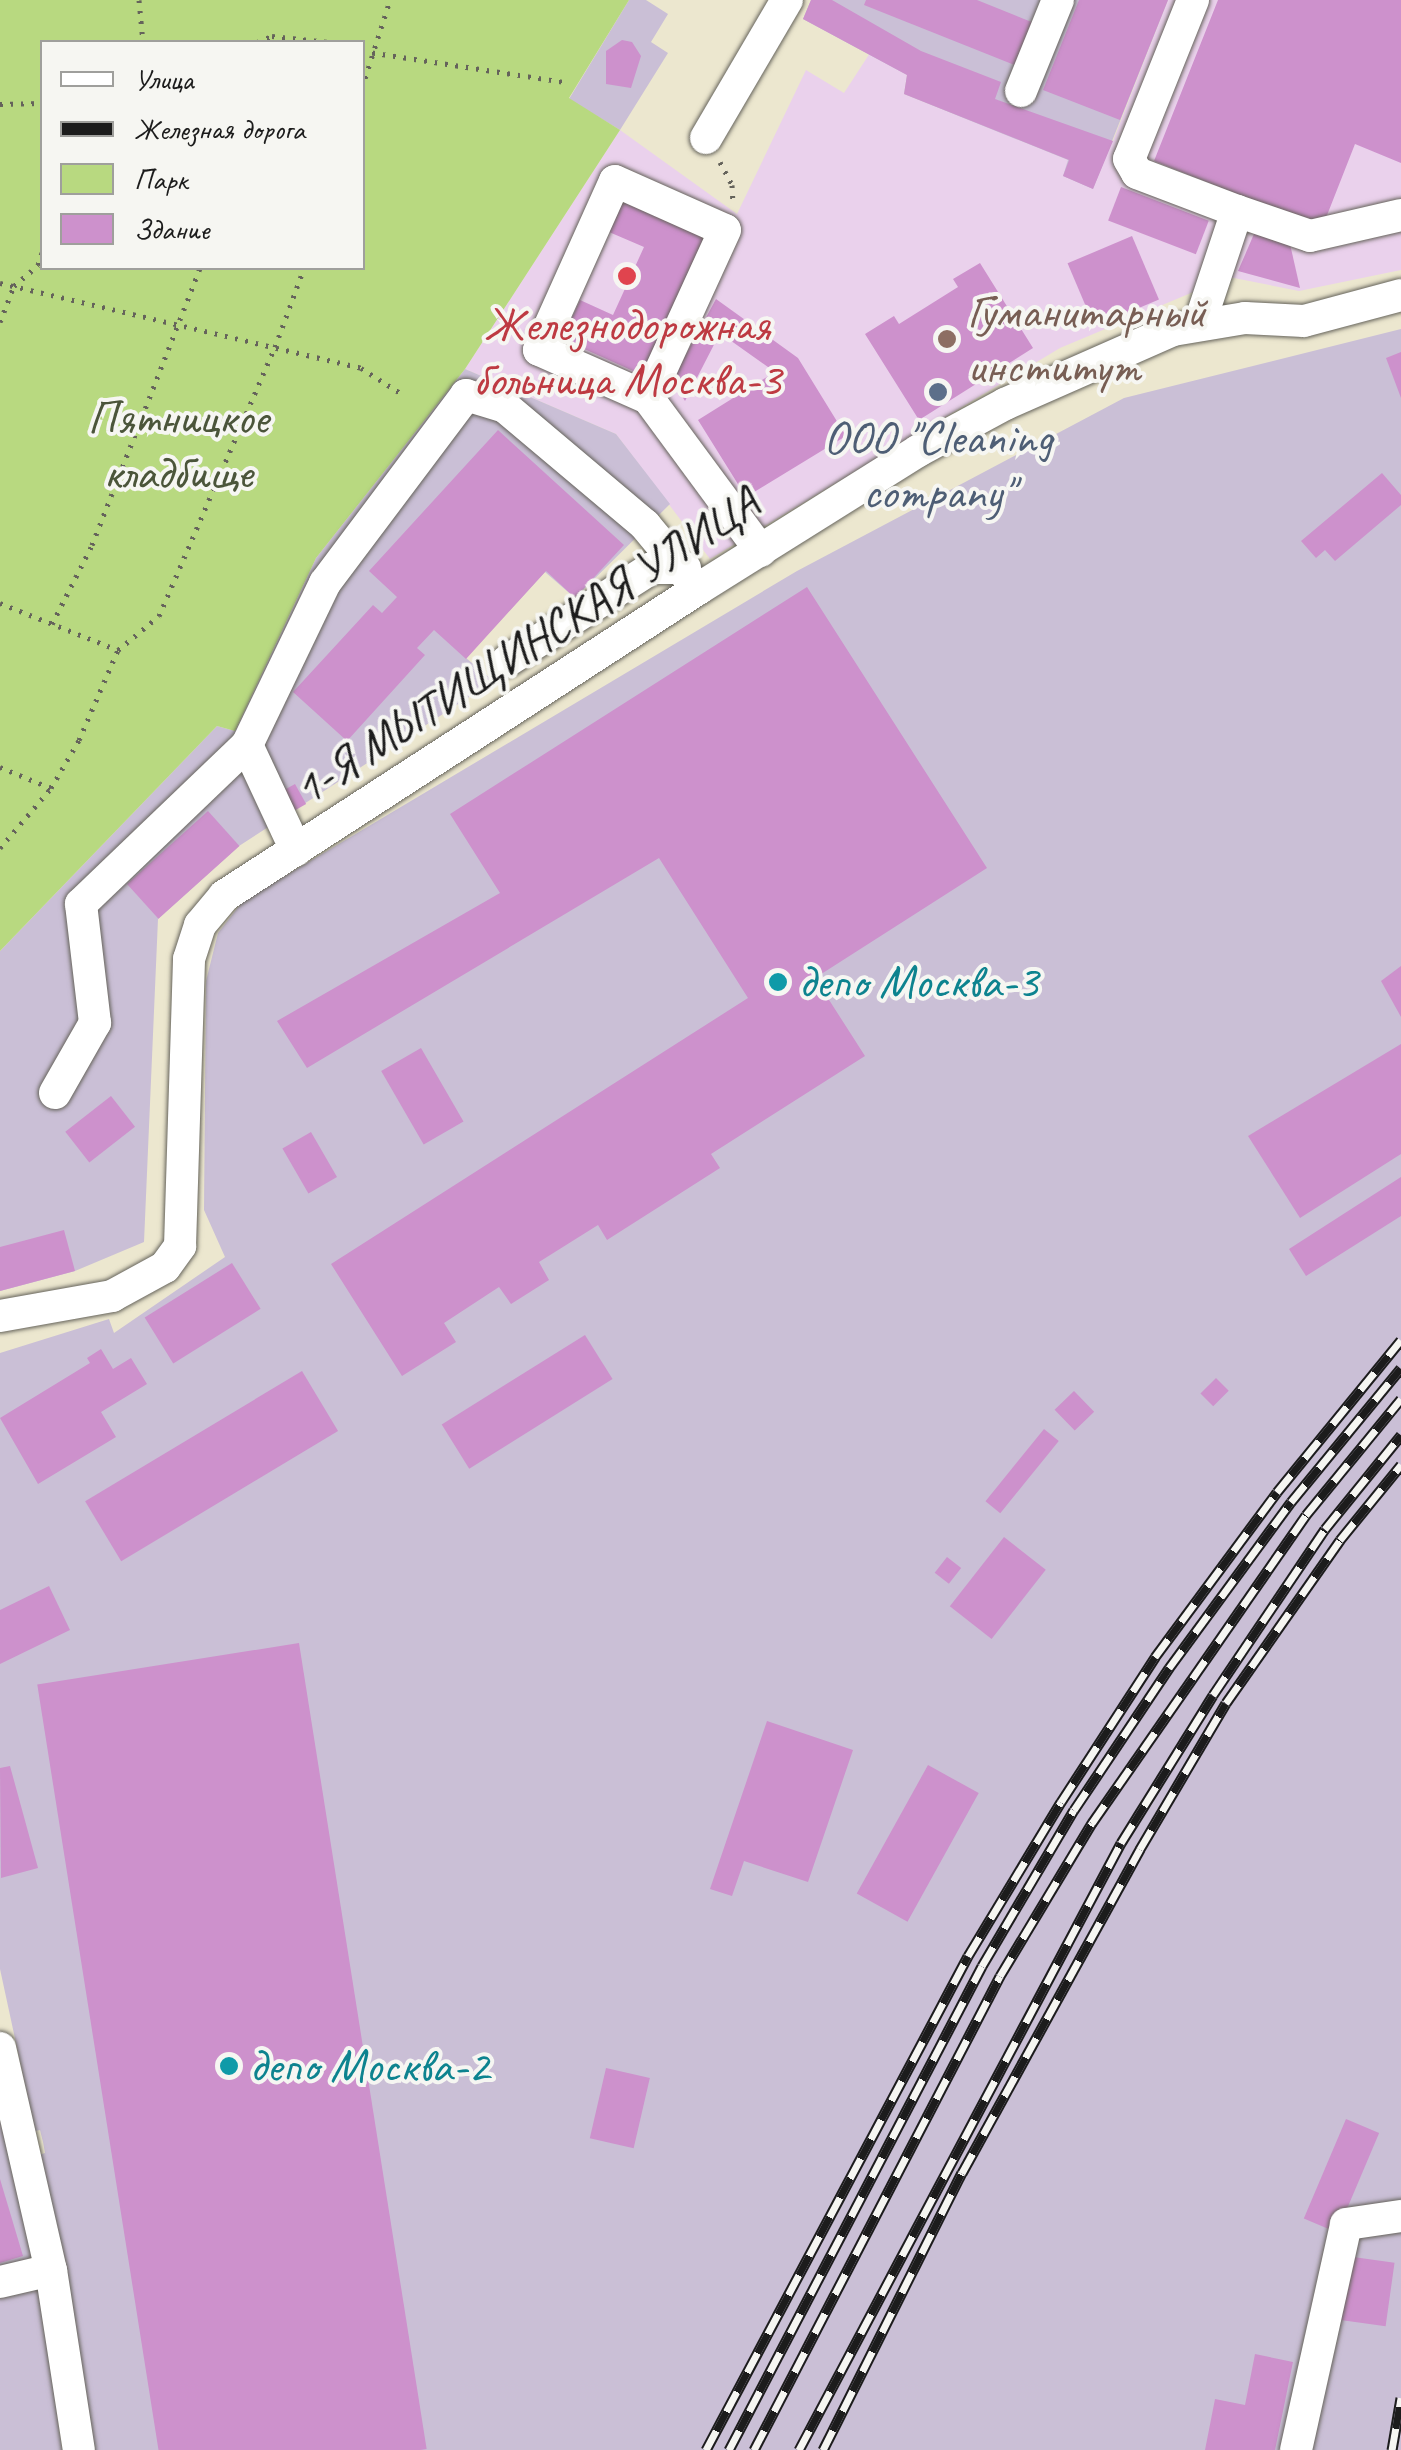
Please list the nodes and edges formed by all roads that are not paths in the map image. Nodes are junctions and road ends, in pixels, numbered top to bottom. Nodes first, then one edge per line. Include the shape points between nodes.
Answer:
1 (787, 0) edge
2 (1058, 0) edge
3 (1192, 0) edge
4 (1022, 92) dead end
5 (706, 138) road end
6 (1237, 212) junction
7 (1401, 214) edge
8 (1401, 296) edge
9 (1198, 325) junction
10 (648, 398) junction
11 (761, 551) junction
12 (692, 578) junction
13 (507, 661) dead end
14 (248, 745) junction
15 (296, 850) junction
16 (55, 1092) dead end
17 (0, 1316) edge
18 (0, 2048) edge
19 (1401, 2216) edge
20 (51, 2270) junction
21 (0, 2282) edge
22 (78, 2450) edge
23 (1296, 2450) edge

1 - 5 street
2 - 4 street
3 - 6 street via 1129,159 1137,173
6 - 7 street via 1310,236
6 - 9 street
8 - 9 street, 1-Я МЫТИЩИНСКАЯ УЛИЦА via 1304,321 1245,318
9 - 11 street, 1-Я МЫТИЩИНСКАЯ УЛИЦА via 1005,404
10 - 10 street via 725,230 615,181 539,350
10 - 11 street
11 - 12 street, 1-Я МЫТИЩИНСКАЯ УЛИЦА
12 - 13 street via 652,568
12 - 14 street via 645,525 505,406 466,394 325,582
12 - 15 street, 1-Я МЫТИЩИНСКАЯ УЛИЦА
14 - 15 street
14 - 16 street via 81,904 96,1023
15 - 17 street, 1-Я МЫТИЩИНСКАЯ УЛИЦА via 224,896 200,925 189,959 180,1246 166,1267 112,1296
18 - 20 street
19 - 23 street via 1346,2224
20 - 21 street
20 - 22 street

